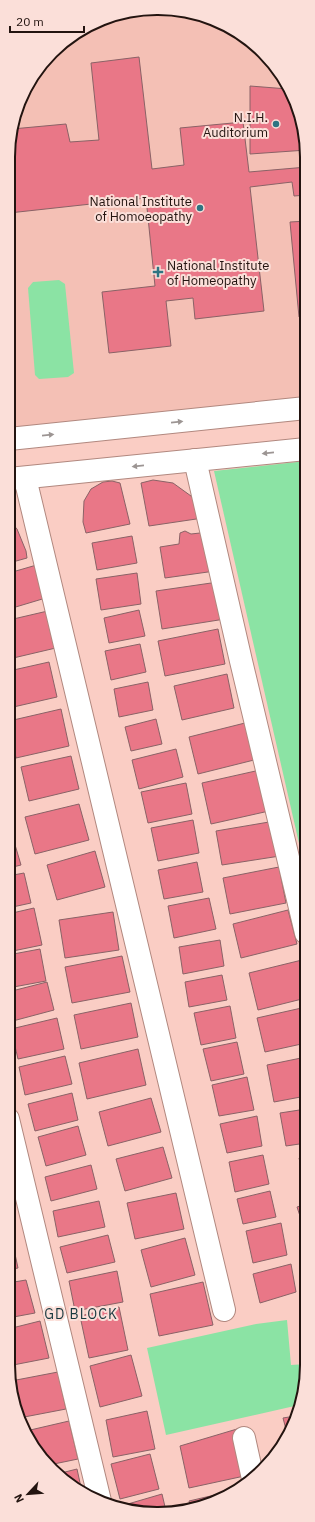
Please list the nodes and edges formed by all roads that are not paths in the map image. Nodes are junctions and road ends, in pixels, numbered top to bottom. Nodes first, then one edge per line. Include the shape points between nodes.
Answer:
1 (300, 409) edge
2 (15, 438) edge
3 (300, 450) edge
4 (196, 460) junction
5 (17, 479) edge
6 (300, 908) edge
7 (15, 1149) edge
8 (224, 1310) dead end
9 (244, 1438) dead end
10 (251, 1472) edge
11 (98, 1494) edge

2 -> 1 street
3 -> 4 street
4 -> 5 street
4 - 6 street
5 - 8 street
7 - 11 street
9 - 10 street

